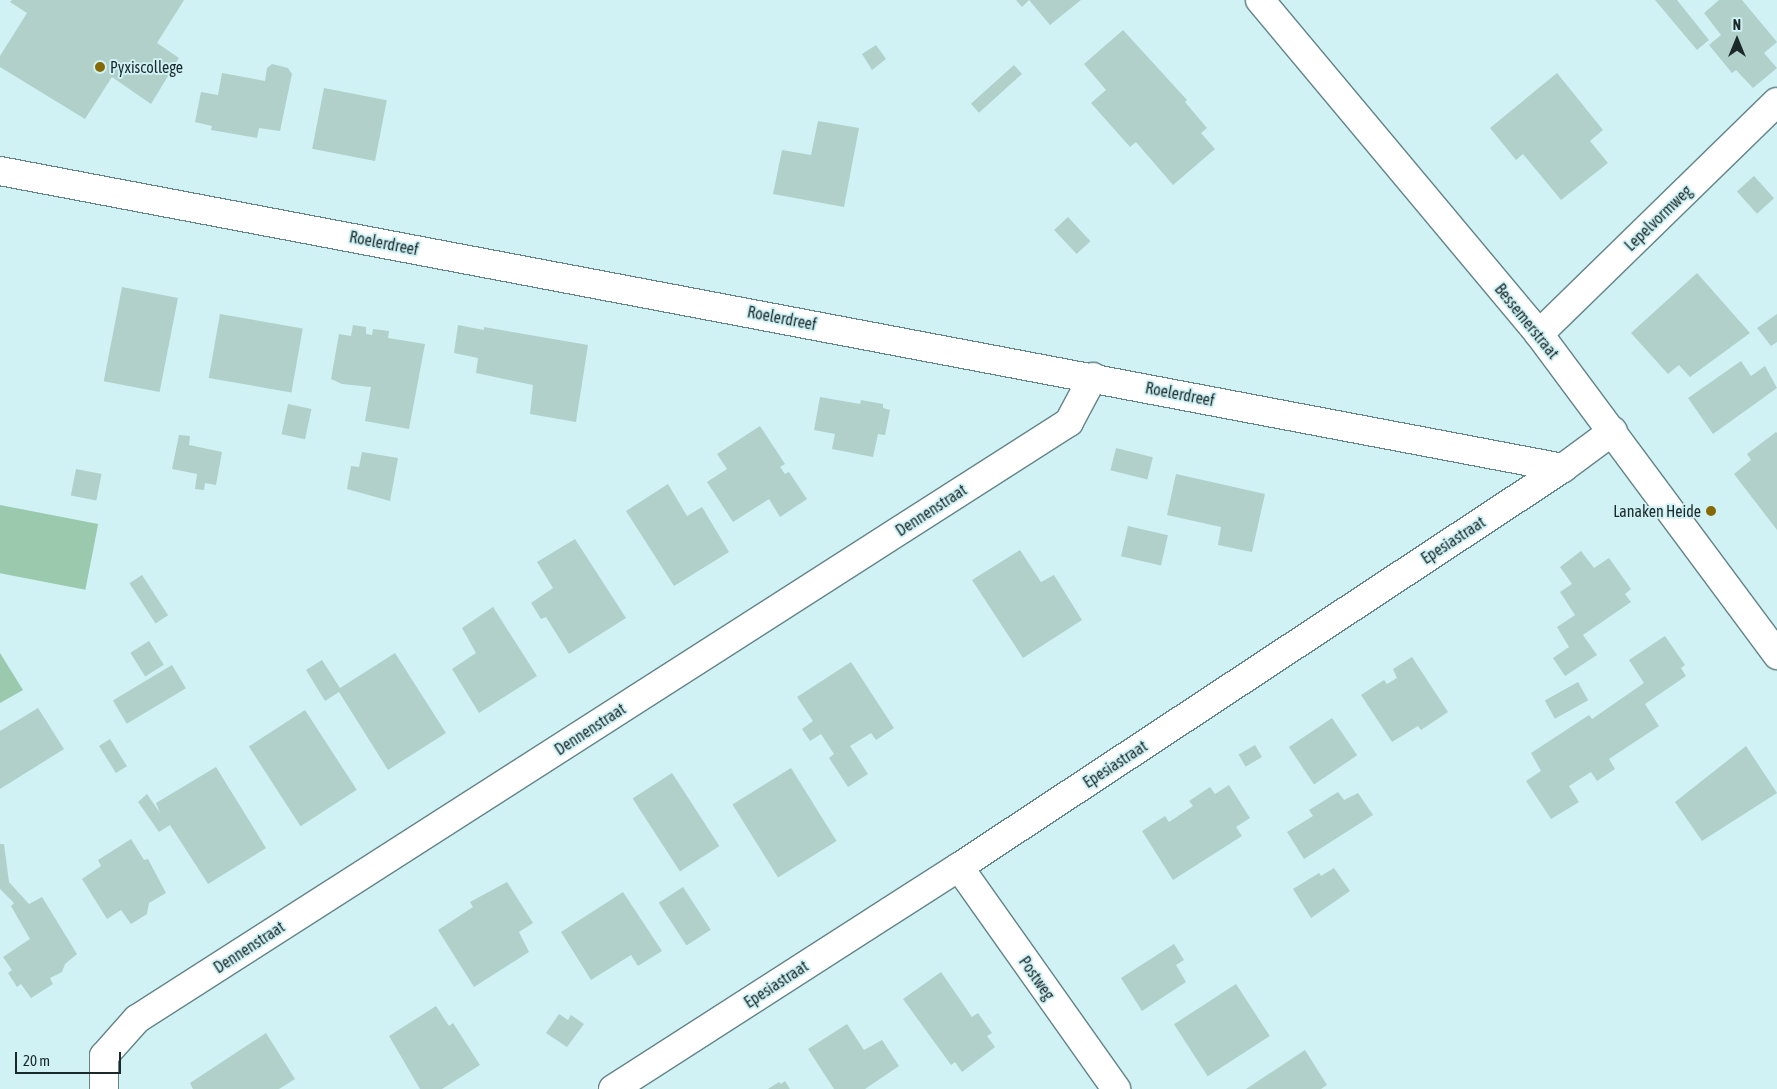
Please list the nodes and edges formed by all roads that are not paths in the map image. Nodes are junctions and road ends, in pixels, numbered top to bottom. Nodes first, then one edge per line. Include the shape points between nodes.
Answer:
1 (1260, 0) edge
2 (1777, 102) edge
3 (0, 171) edge
4 (1539, 334) junction
5 (1093, 377) junction
6 (1612, 430) junction
7 (1563, 468) junction
8 (1777, 655) edge
9 (959, 867) junction
10 (104, 1089) edge
11 (613, 1089) edge
12 (1116, 1089) edge

1 - 4 street, Bessemerstraat
2 - 4 street, Lepelvormweg
3 - 5 street, Roelerdreef
4 - 6 street, Bessemerstraat
5 - 7 street, Roelerdreef
5 - 10 street, Dennenstraat via 1069,422 137,1019 104,1056
6 - 7 street, Epesiastraat
6 - 8 street, Bessemerstraat
7 - 9 street, Epesiastraat
9 - 11 street, Epesiastraat
9 - 12 street, Postweg

